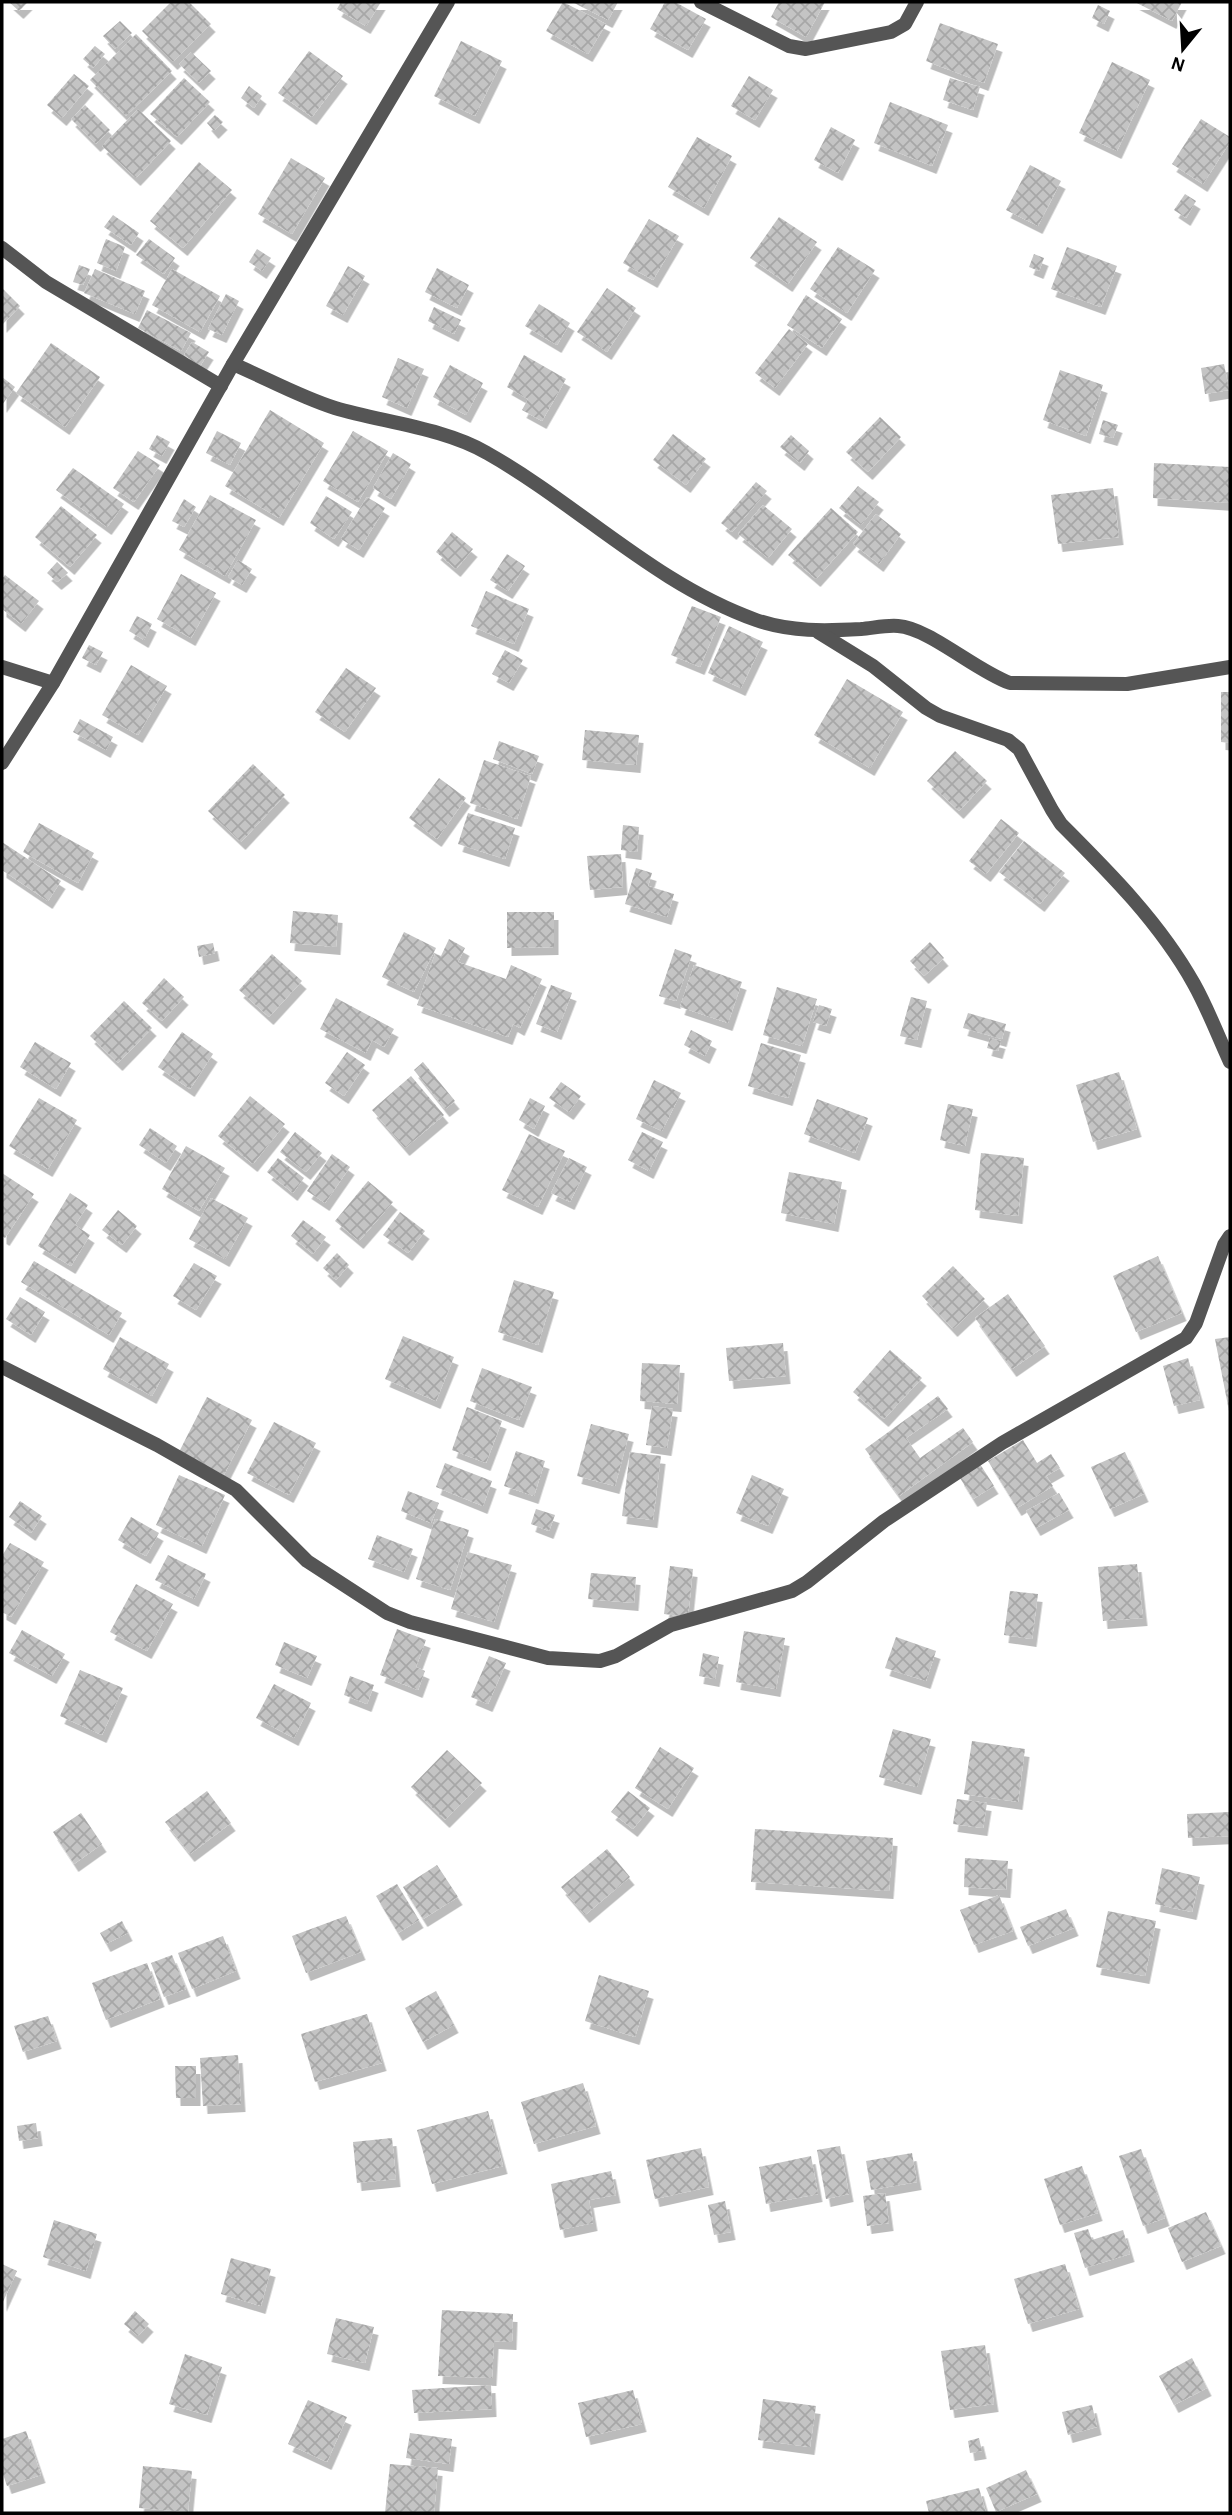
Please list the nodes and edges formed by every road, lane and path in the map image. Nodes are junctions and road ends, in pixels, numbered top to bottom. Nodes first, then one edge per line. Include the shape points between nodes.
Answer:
1 (448, 2) edge
2 (701, 2) edge
3 (916, 2) edge
4 (2, 248) edge
5 (233, 364) junction
6 (220, 386) junction
7 (818, 632) junction
8 (2, 667) edge
9 (1230, 667) edge
10 (53, 683) junction
11 (2, 763) edge
12 (1230, 1062) edge
13 (1230, 1236) edge
14 (2, 1367) edge

1 - 5 street
2 - 3 street via 789,46 806,49 891,32 905,24
4 - 6 street via 56,288
5 - 6 street
5 - 7 street via 332,407 474,446 700,596 756,620
6 - 10 street
7 - 9 street via 899,626 921,633 1010,683 1126,684
7 - 12 street via 873,666 926,708 997,734 1019,749 1061,824 1131,895 1165,940 1194,984
8 - 10 street
10 - 11 street
13 - 14 street via 1186,1338 1002,1443 884,1521 800,1587 671,1625 600,1661 548,1658 387,1613 307,1561 236,1490

